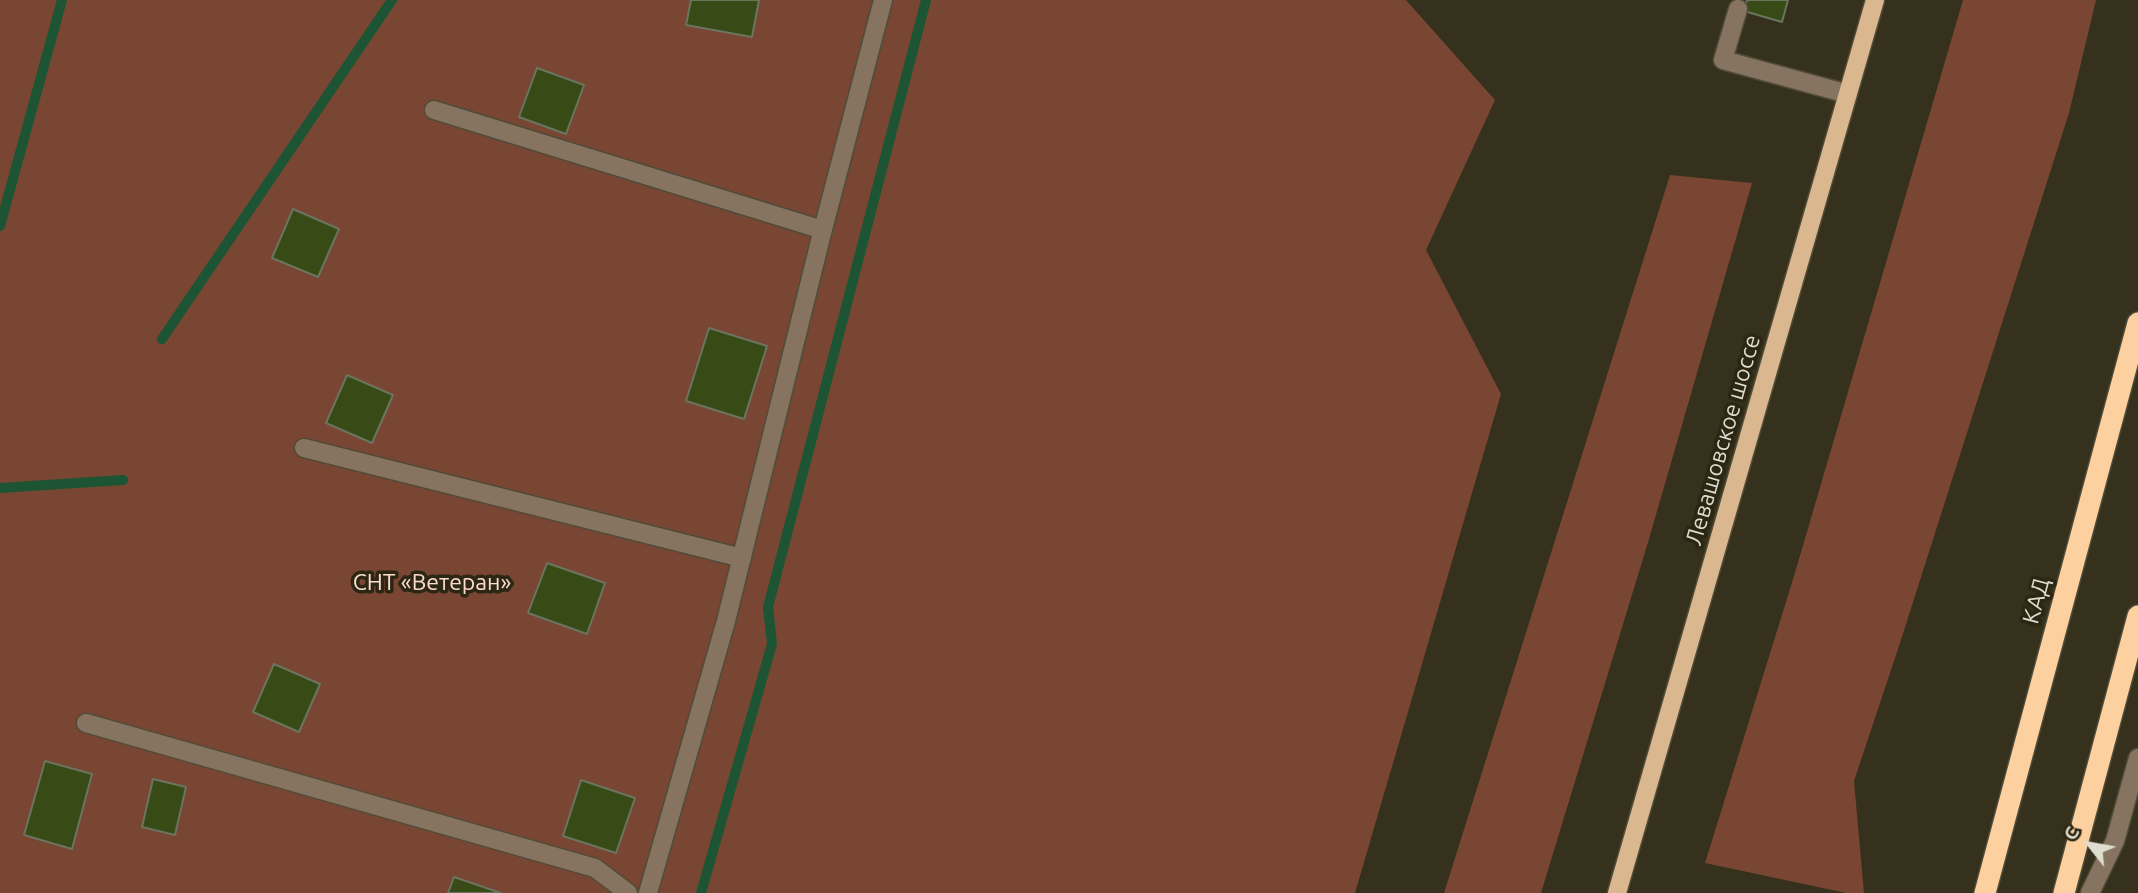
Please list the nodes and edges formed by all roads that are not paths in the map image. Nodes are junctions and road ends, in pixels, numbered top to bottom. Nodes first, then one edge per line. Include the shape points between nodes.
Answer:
1 (883, 0) edge
2 (1875, 0) edge
3 (1738, 9) dead end
4 (1848, 94) junction
5 (434, 110) dead end
6 (823, 230) junction
7 (2138, 323) edge
8 (304, 448) dead end
9 (742, 558) junction
10 (2138, 616) edge
11 (86, 723) dead end
12 (2138, 758) edge
13 (628, 893) edge
14 (648, 893) edge
15 (1617, 893) edge
16 (1986, 893) edge
17 (2064, 893) edge
18 (2090, 893) edge

1 - 6 lane
2 - 4 main road, Левашовское шоссе
3 - 4 lane via 1723,60
4 - 15 main road, Левашовское шоссе
5 - 6 lane
6 - 9 lane
7 - 16 highway, КАД
8 - 9 lane
9 - 14 lane
10 - 17 highway
11 - 13 lane via 595,868
12 - 18 lane via 2115,841

